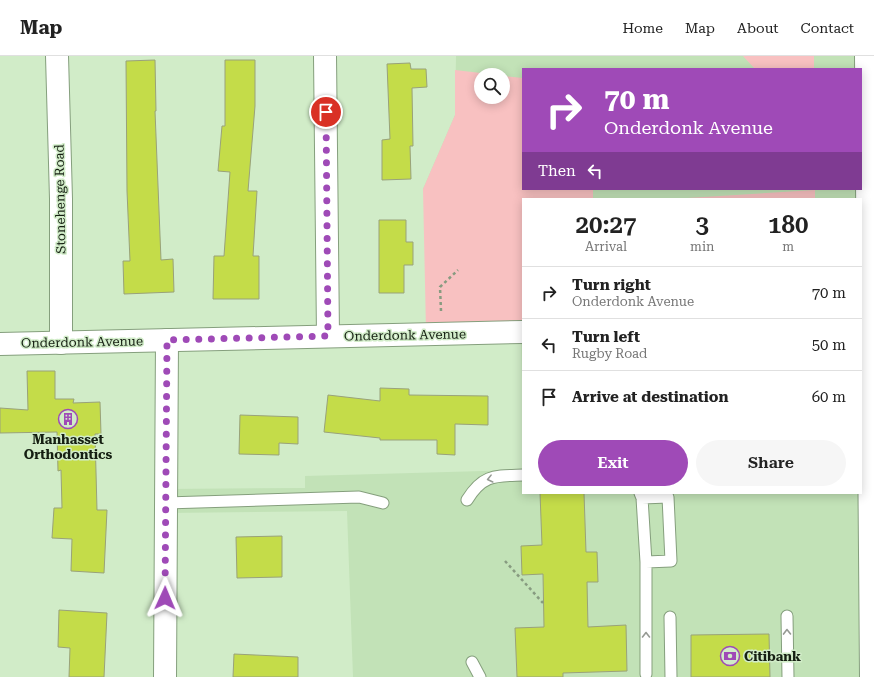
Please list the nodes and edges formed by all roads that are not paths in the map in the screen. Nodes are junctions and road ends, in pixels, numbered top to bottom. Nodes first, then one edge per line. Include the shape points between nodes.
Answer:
1 (57, 56) edge
2 (325, 56) edge
3 (866, 56) edge
4 (864, 325) edge
5 (522, 332) edge
6 (328, 336) junction
7 (167, 340) junction
8 (61, 342) junction
9 (0, 344) edge
10 (865, 441) edge
11 (522, 475) edge
12 (641, 496) edge
13 (467, 500) dead end
14 (166, 502) junction
15 (383, 503) dead end
16 (646, 562) junction
17 (787, 616) dead end
18 (670, 617) dead end
19 (671, 646) junction
20 (788, 655) junction
21 (472, 662) dead end
22 (646, 674) dead end
23 (164, 677) edge
24 (480, 677) edge
25 (671, 677) edge
26 (676, 677) edge
27 (785, 677) edge
28 (788, 677) edge
29 (871, 677) edge

1 - 8 street, Stonehenge Road
2 - 6 street
3 - 4 street
4 - 10 street
5 - 6 street, Onderdonk Avenue
6 - 7 street, Onderdonk Avenue
7 - 8 street, Onderdonk Avenue
7 - 14 street
8 - 9 street, Onderdonk Avenue
10 - 29 street
11 -> 13 lane via 483,481
12 - 16 lane
12 - 16 lane via 668,497 671,561
14 - 15 lane via 358,497
14 - 23 street
22 -> 16 lane
20 -> 17 lane
18 - 19 lane
19 - 25 lane
19 - 26 lane
20 - 27 lane
20 - 28 lane
21 - 24 lane

